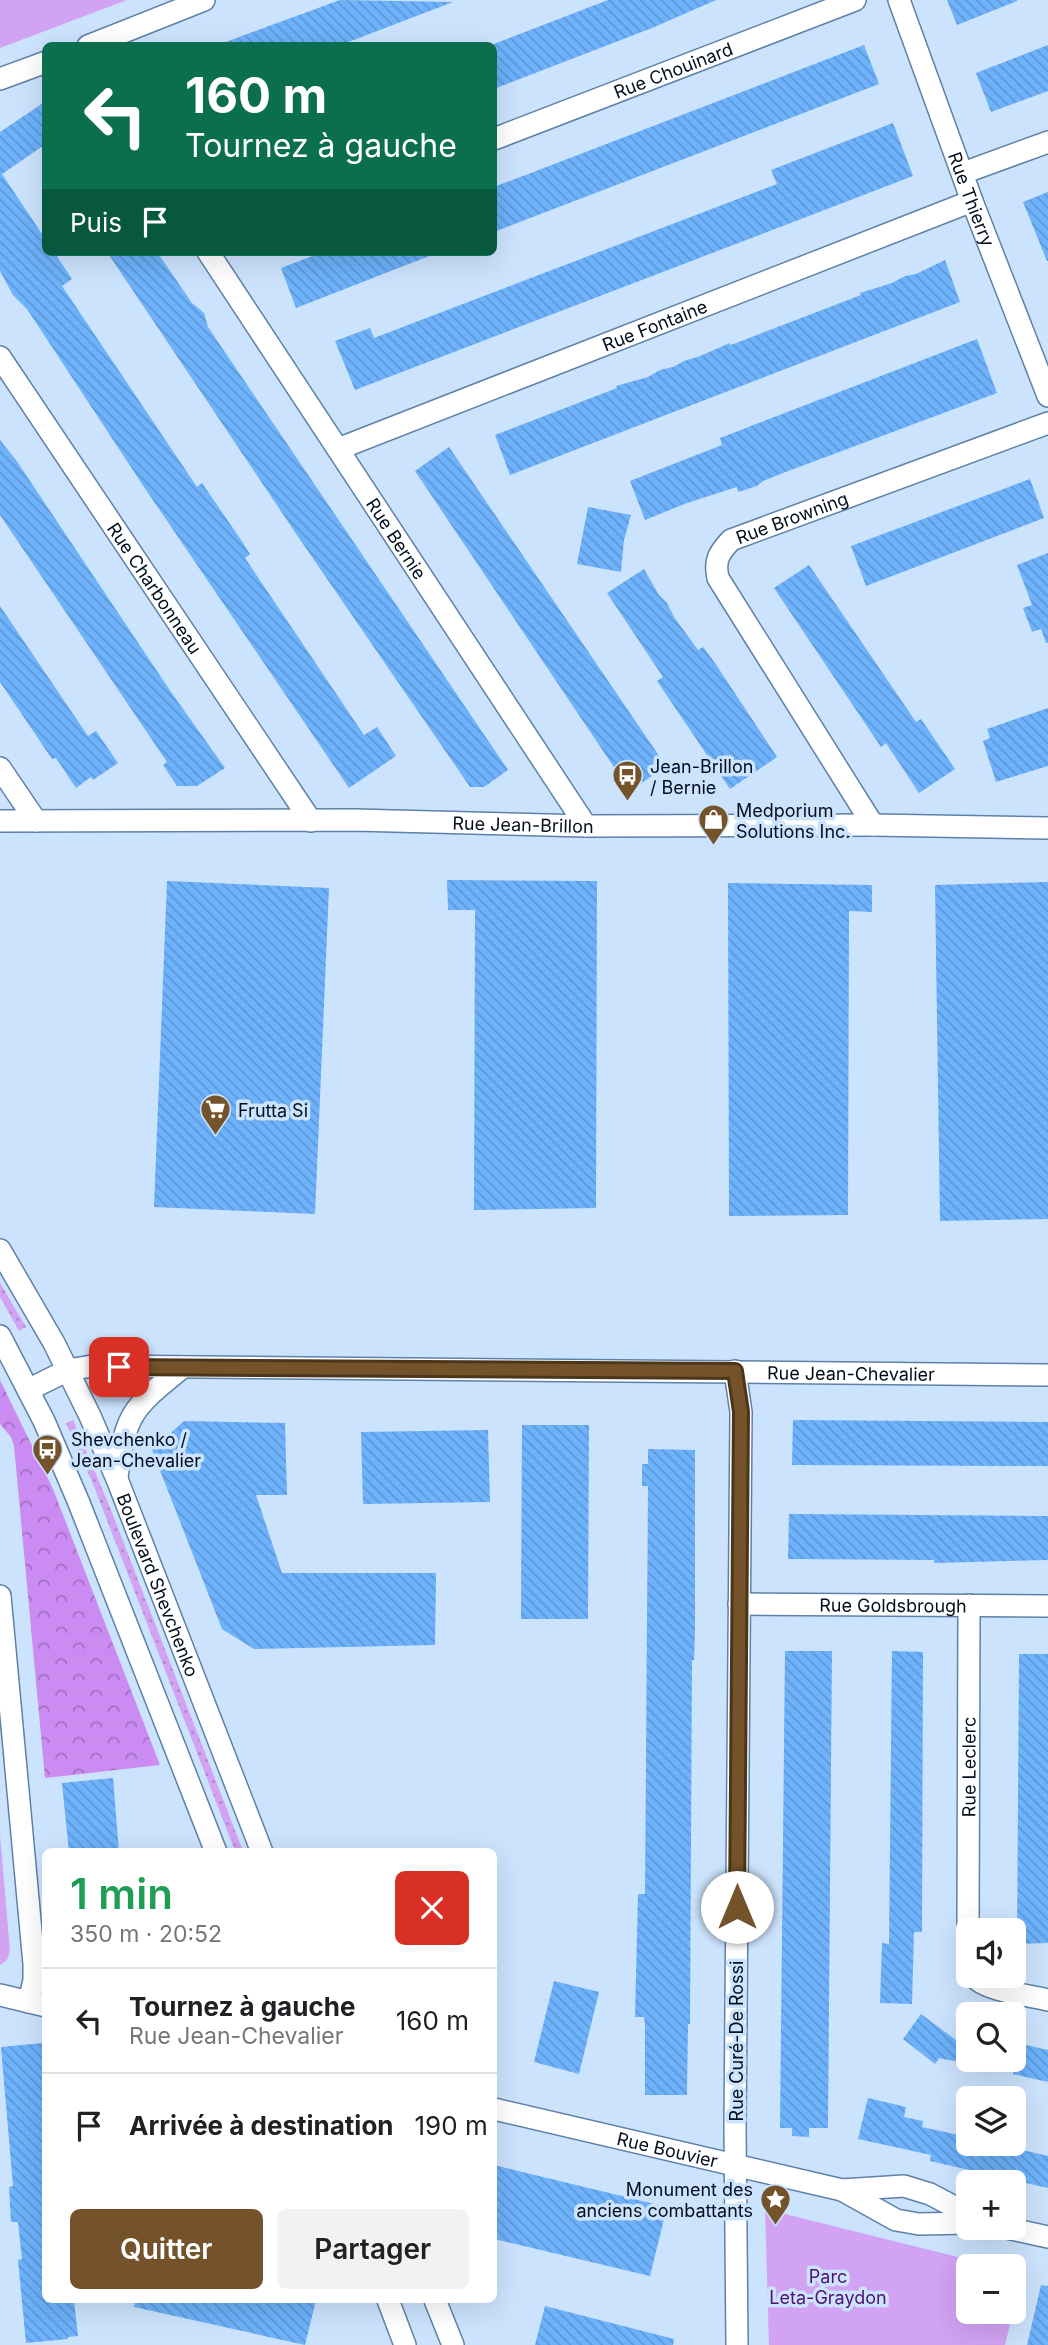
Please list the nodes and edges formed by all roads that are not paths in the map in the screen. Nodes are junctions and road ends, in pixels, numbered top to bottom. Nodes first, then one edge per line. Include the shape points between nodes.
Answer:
1 (204, 0) edge
2 (855, 0) edge
3 (898, 0) edge
4 (98, 42) edge
5 (42, 63) edge
6 (0, 79) edge
7 (497, 138) edge
8 (1048, 142) edge
9 (963, 173) junction
10 (972, 201) junction
11 (211, 256) edge
12 (0, 357) edge
13 (1048, 396) edge
14 (1048, 423) edge
15 (338, 449) junction
16 (0, 768) edge
17 (0, 821) edge
18 (36, 821) junction
19 (311, 821) junction
20 (873, 825) junction
21 (586, 826) junction
22 (1048, 828) edge
23 (0, 1250) edge
24 (0, 1336) edge
25 (183, 1367) junction
26 (68, 1370) junction
27 (735, 1371) junction
28 (1048, 1375) edge
29 (28, 1390) junction
30 (117, 1479) junction
31 (0, 1596) edge
32 (739, 1604) junction
33 (969, 1605) junction
34 (1048, 1606) edge
35 (214, 1848) edge
36 (260, 1848) edge
37 (968, 1918) edge
38 (994, 1988) edge
39 (0, 1995) edge
40 (1048, 2000) edge
41 (37, 2004) edge
42 (497, 2110) edge
43 (736, 2166) junction
44 (842, 2190) junction
45 (956, 2208) edge
46 (956, 2223) edge
47 (1026, 2232) edge
48 (1048, 2237) edge
49 (389, 2303) edge
50 (436, 2303) edge
51 (405, 2345) edge
52 (453, 2345) edge
53 (737, 2345) edge

1 - 4 street
2 - 7 street, Rue Chouinard
3 - 9 street, Rue Thierry
5 - 6 street
8 - 9 street
9 - 10 street, Rue Thierry
10 - 13 street, Rue Thierry
10 - 15 street, Rue Fontaine
11 - 15 street, Rue Bernie
12 - 19 street, Rue Charbonneau
14 - 20 street, Rue Browning via 731,540 719,552 718,578
15 - 21 street, Rue Bernie
16 - 18 street
17 - 18 street, Rue Jean-Brillon
18 - 19 street, Rue Jean-Brillon
19 - 21 street, Rue Jean-Brillon
20 - 21 street, Rue Jean-Brillon
20 - 22 street, Rue Jean-Brillon
23 - 26 street, Boulevard Shevchenko
24 - 29 street
25 - 26 street, Rue Jean-Chevalier
25 - 27 street, Rue Jean-Chevalier
25 - 30 street via 132,1414 122,1439
26 - 29 street, Rue Jean-Chevalier
26 - 30 street, Boulevard Shevchenko
27 - 28 street, Rue Jean-Chevalier
27 - 32 street, Rue Curé-De Rossi via 741,1412
29 - 35 street via 91,1531
30 - 36 street, Boulevard Shevchenko
31 - 41 street
32 - 33 street, Rue Goldsbrough
32 - 43 street, Rue Curé-De Rossi
33 - 34 street, Rue Goldsbrough
33 - 37 street, Rue Leclerc
38 - 40 street
39 - 41 street
42 - 43 street, Rue Bouvier
43 - 44 street, Rue Bouvier
43 - 53 street, Rue Curé-De Rossi
44 - 45 street, Rue Bouvier via 904,2186
44 - 46 street, Rue Bouvier via 896,2220
47 - 48 street
49 - 51 street
50 - 52 street

